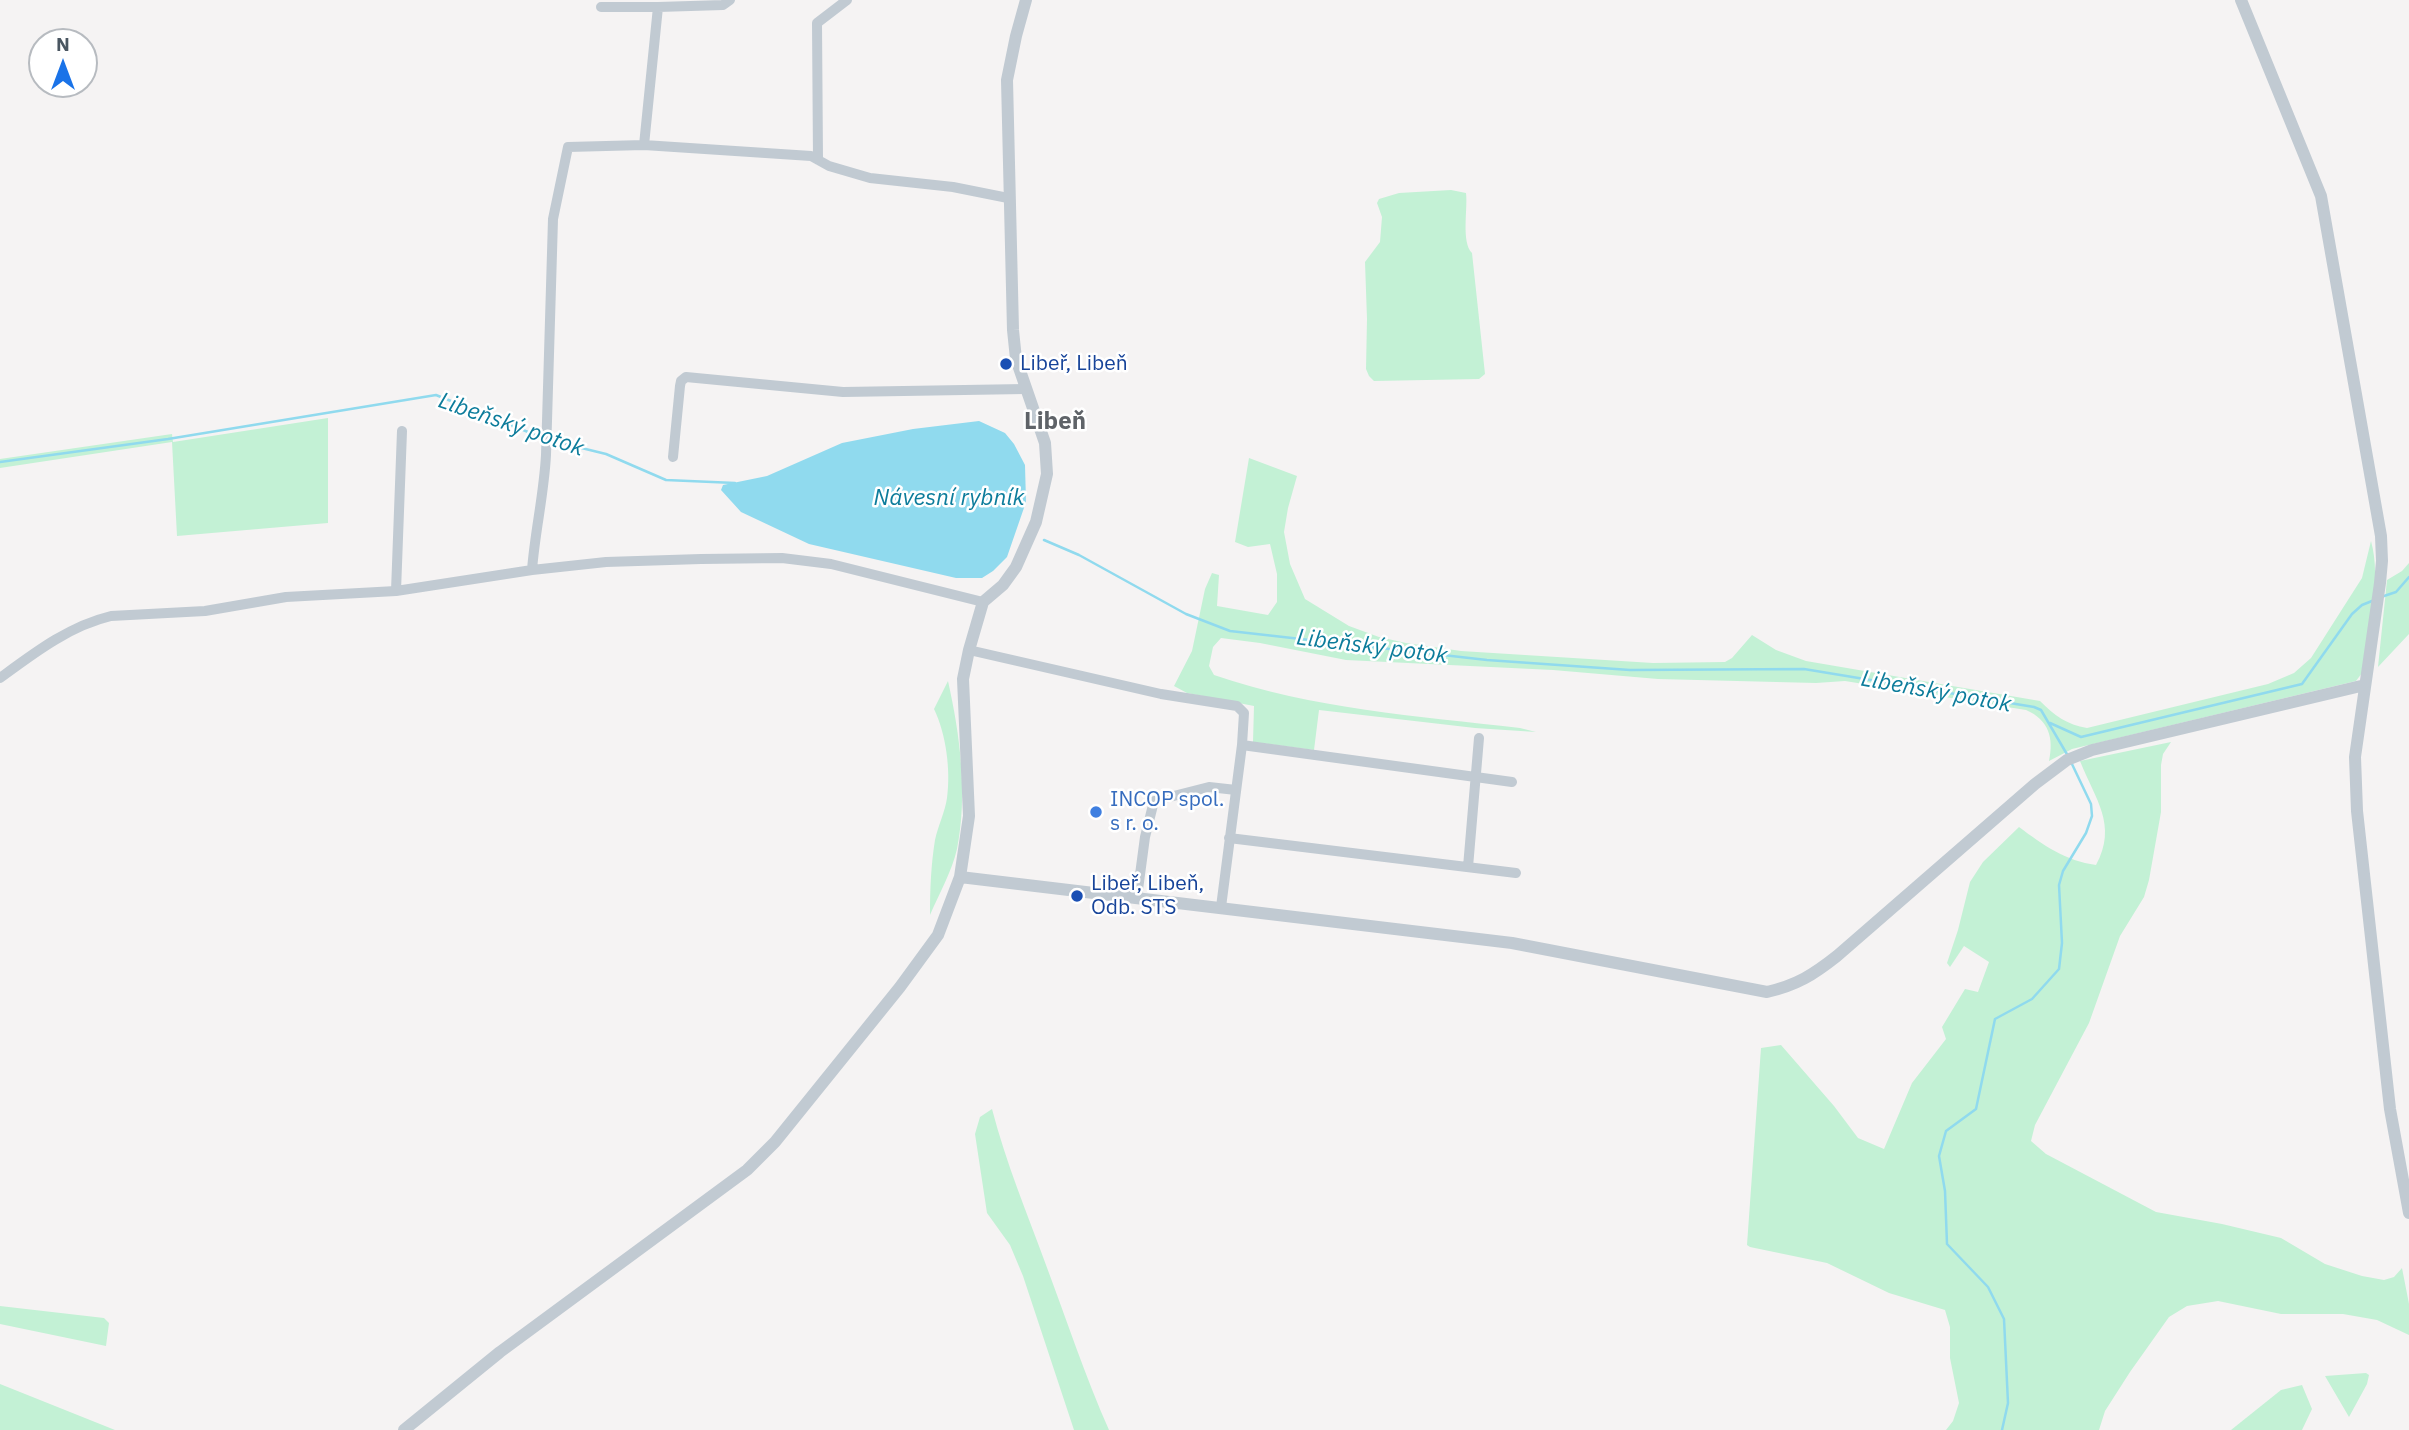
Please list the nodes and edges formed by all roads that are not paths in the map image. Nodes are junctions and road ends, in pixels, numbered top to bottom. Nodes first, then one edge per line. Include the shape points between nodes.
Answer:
1 (730, 0) edge
2 (847, 0) edge
3 (1026, 0) edge
4 (2241, 0) edge
5 (601, 7) dead end
6 (658, 7) junction
7 (644, 145) junction
8 (818, 160) junction
9 (1008, 198) junction
10 (1025, 389) junction
11 (402, 431) dead end
12 (673, 457) dead end
13 (532, 570) junction
14 (396, 591) junction
15 (983, 601) junction
16 (969, 650) junction
17 (0, 678) edge
18 (2365, 685) junction
19 (1479, 738) dead end
20 (1242, 745) junction
21 (1475, 776) junction
22 (1512, 782) dead end
23 (1236, 790) junction
24 (1229, 838) junction
25 (1468, 867) junction
26 (1516, 873) dead end
27 (960, 877) junction
28 (1137, 897) junction
29 (1221, 907) junction
30 (2409, 1213) edge
31 (404, 1430) edge

1 - 6 street via 723,5
2 - 8 street via 817,23
3 - 9 street via 1007,80
4 - 18 street via 2308,158 2326,214 2381,536 2382,561
5 - 6 street
6 - 7 street
7 - 8 street
7 - 13 street via 568,147 553,219 546,455
8 - 9 street via 870,178
9 - 10 street via 1013,330
10 - 12 street via 843,392 685,377 680,386
10 - 15 street via 1045,443 1047,474 1036,522 1016,567
11 - 14 street
13 - 14 street
13 - 15 street via 606,562 782,558 831,564
14 - 17 street via 286,597 205,611 111,616 61,637
15 - 16 street
16 - 20 street via 1161,694 1237,706 1244,713
16 - 27 street via 963,679 969,816
18 - 29 street via 2092,750 2071,759 2035,783 1814,974 1790,987 1767,992 1512,943
18 - 30 street via 2355,757 2357,811 2390,1110
19 - 21 street
20 - 21 street
20 - 23 street
21 - 22 street
21 - 25 street
23 - 24 street
23 - 28 street via 1209,787 1154,801
24 - 25 street
24 - 29 street
25 - 26 street
27 - 28 street
27 - 31 street via 938,934 900,987 775,1142 747,1170 500,1352
28 - 29 street

